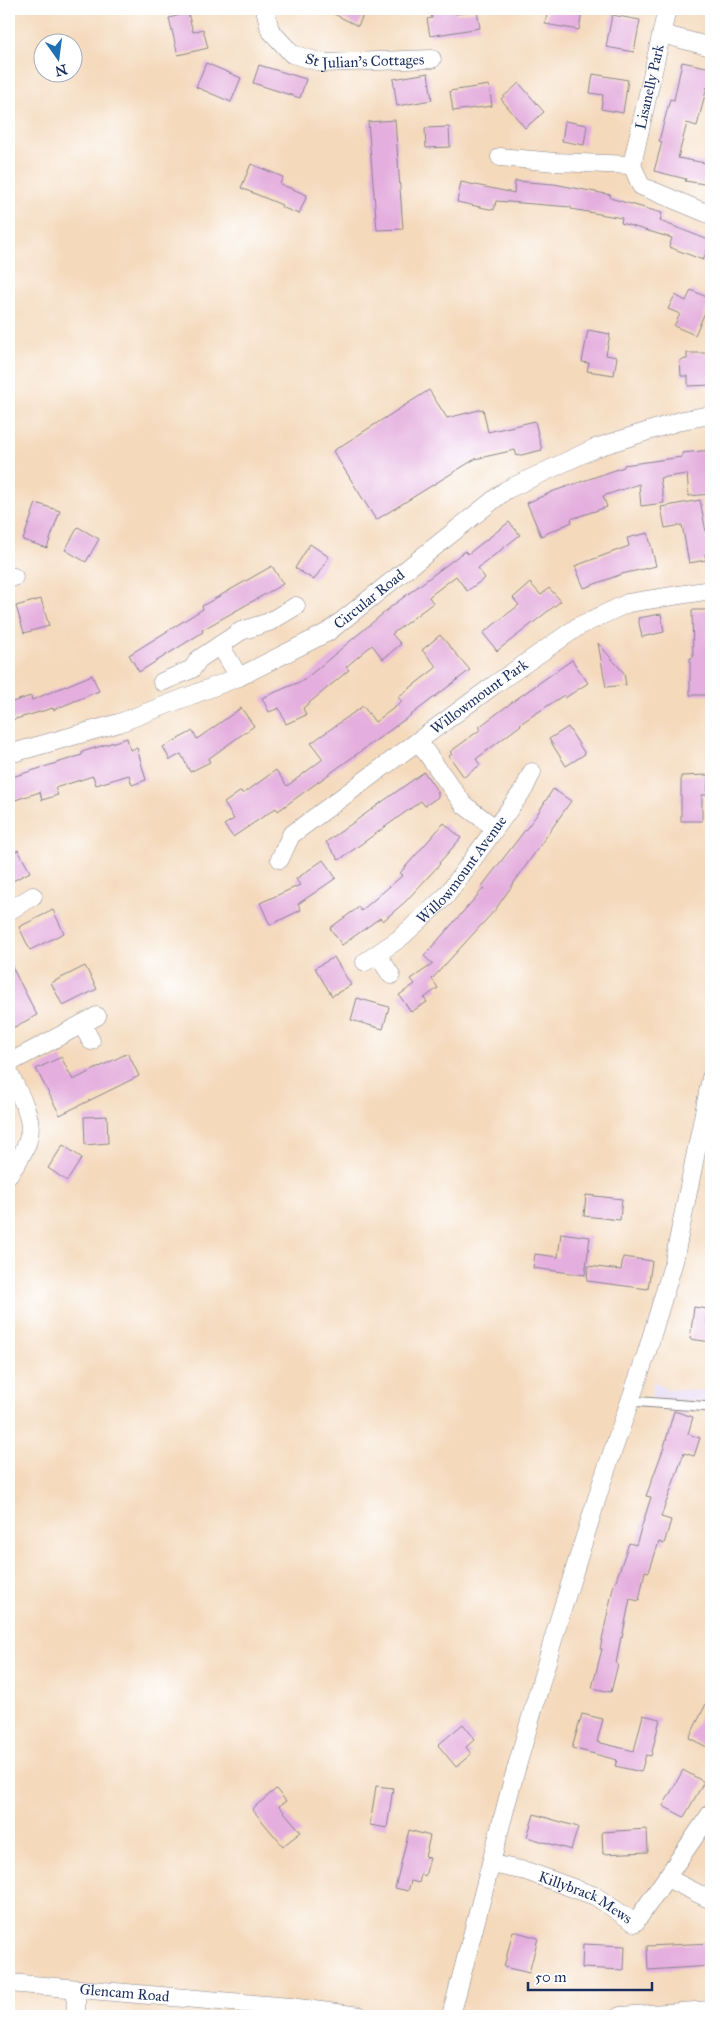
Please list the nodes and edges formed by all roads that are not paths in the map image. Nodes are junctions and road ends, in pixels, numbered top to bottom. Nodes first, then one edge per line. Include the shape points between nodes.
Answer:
1 (265, 9) edge
2 (667, 9) edge
3 (662, 34) junction
4 (711, 47) edge
5 (432, 58) dead end
6 (500, 158) dead end
7 (632, 165) junction
8 (711, 215) edge
9 (711, 415) edge
10 (711, 590) edge
11 (296, 606) dead end
12 (220, 645) junction
13 (239, 677) junction
14 (162, 682) dead end
15 (418, 741) junction
16 (9, 754) edge
17 (532, 772) dead end
18 (495, 828) junction
19 (280, 859) dead end
20 (34, 896) dead end
21 (9, 911) edge
22 (391, 975) dead end
23 (91, 1041) dead end
24 (9, 1063) edge
25 (9, 1073) edge
26 (711, 1078) edge
27 (9, 1174) edge
28 (630, 1401) junction
29 (711, 1407) edge
30 (711, 1813) edge
31 (491, 1864) junction
32 (667, 1878) junction
33 (711, 1900) edge
34 (9, 1983) edge
35 (76, 1989) junction
36 (711, 2010) edge
37 (76, 2016) edge
38 (360, 2016) edge
39 (451, 2016) edge
40 (620, 2016) edge

1 - 5 street, St Julian's Cottages via 270,30 292,54 323,64
2 - 3 street, Lisanelly Park
3 - 4 street
3 - 7 street, Lisanelly Park
6 - 7 street
7 - 8 street via 641,186
9 - 13 street, Circular Road via 684,420 595,448 506,490 328,632
10 - 15 street, Willowmount Park via 628,603 580,626
11 - 12 street via 269,622 241,631
12 - 13 street
12 - 14 street via 199,659 192,669
13 - 16 street, Circular Road via 119,723
15 - 18 street via 464,805
15 - 19 street, Willowmount Park via 291,835
17 - 18 street, Willowmount Avenue via 524,789
18 - 22 street, Willowmount Avenue via 446,896 399,939 371,958
20 - 21 street
23 - 24 street via 89,1020
25 - 27 street via 26,1106 31,1133 27,1146
26 - 28 street via 674,1261
28 - 29 lane
28 - 31 street via 557,1626
30 - 32 street, Killybrack Mews
31 - 32 street, Killybrack Mews via 526,1871 595,1896 635,1923
31 - 39 street
32 - 33 street
34 - 35 street, Glencam Road
35 - 37 street
35 - 38 street, Glencam Road via 262,2004
36 - 40 street

